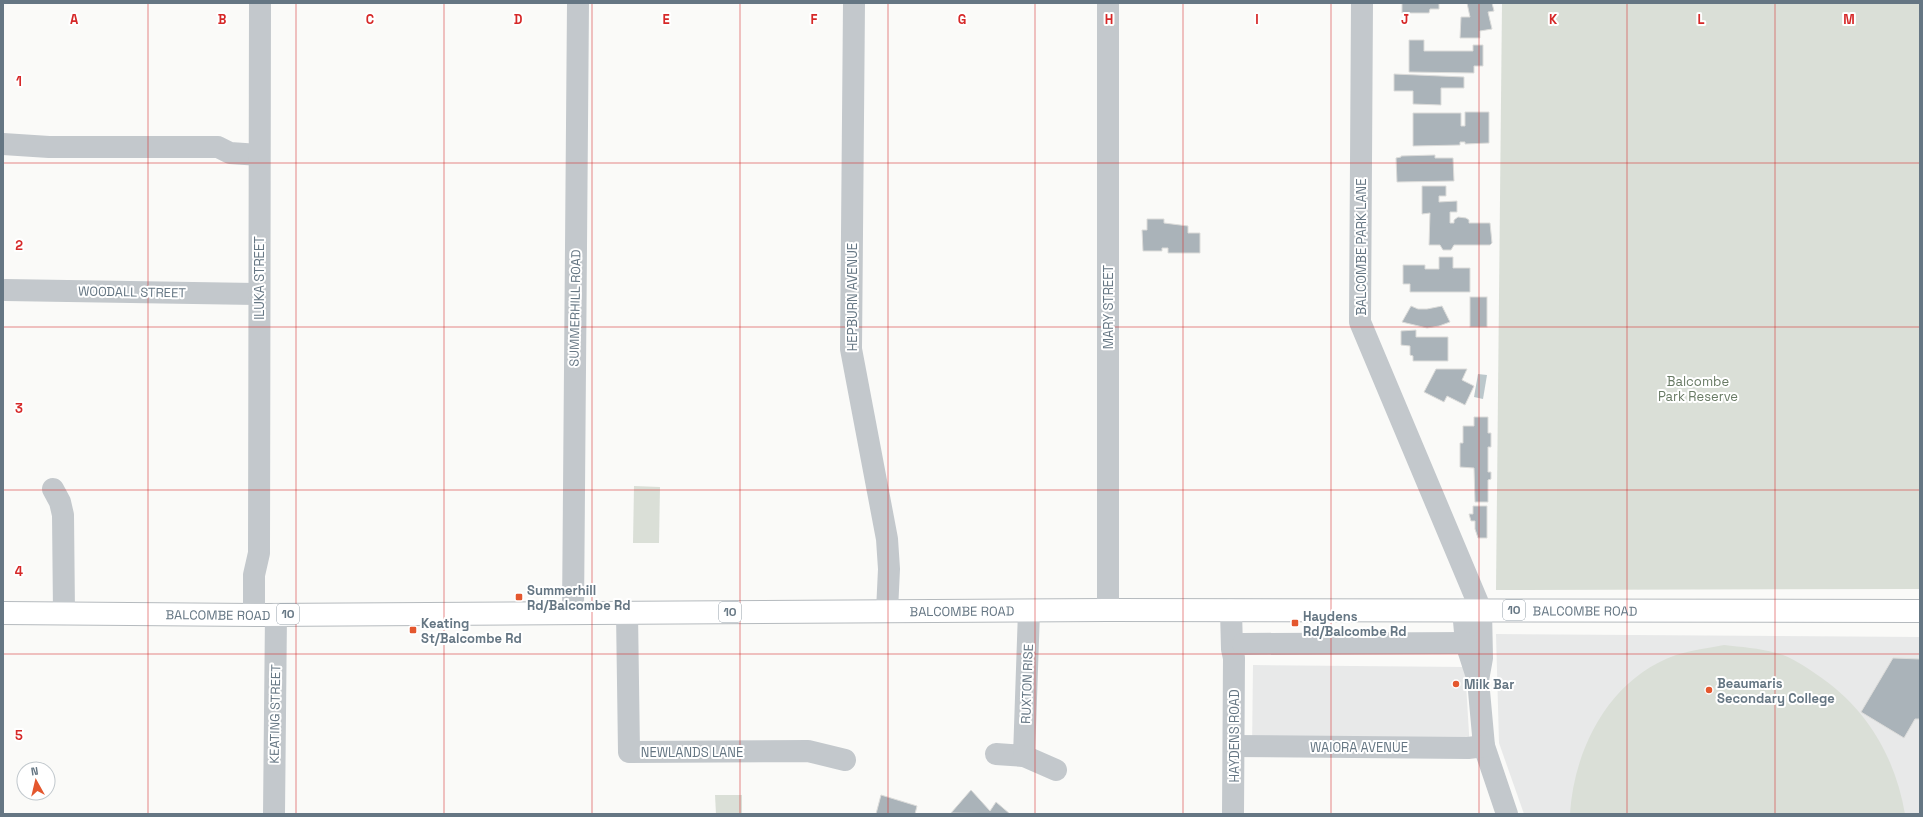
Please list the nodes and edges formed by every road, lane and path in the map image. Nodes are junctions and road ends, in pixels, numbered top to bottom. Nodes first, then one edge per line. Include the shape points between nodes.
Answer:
1 (260, 3) edge
2 (578, 3) edge
3 (854, 3) edge
4 (1108, 3) edge
5 (1362, 3) edge
6 (3, 144) edge
7 (259, 155) junction
8 (5, 290) dead end
9 (259, 294) junction
10 (53, 489) dead end
11 (1108, 610) junction
12 (1238, 610) junction
13 (1472, 610) junction
14 (887, 611) junction
15 (1029, 611) junction
16 (1920, 611) edge
17 (3, 613) edge
18 (64, 613) junction
19 (573, 613) junction
20 (627, 613) junction
21 (264, 615) junction
22 (1466, 643) junction
23 (1238, 651) junction
24 (1478, 680) junction
25 (1234, 746) junction
26 (1484, 746) junction
27 (996, 754) dead end
28 (1024, 756) junction
29 (845, 760) dead end
30 (1056, 770) dead end
31 (274, 814) edge
32 (1233, 814) edge
33 (1507, 814) edge

1 - 7 street, ILUKA STREET
2 - 19 street, SUMMERHILL ROAD
3 - 14 street, HEPBURN AVENUE via 851,349 887,539
4 - 11 street, MARY STREET
5 - 13 street, BALCOMBE PARK LANE via 1360,322
6 - 7 street via 49,147 218,147 230,153
7 - 9 street, ILUKA STREET
8 - 9 street, WOODALL STREET
9 - 21 street, ILUKA STREET via 259,553 263,575
10 - 18 street via 63,515
11 - 12 main road, BALCOMBE ROAD / 10
11 - 15 main road, BALCOMBE ROAD / 10
12 - 13 main road, BALCOMBE ROAD / 10
12 - 23 street, HAYDENS ROAD
13 - 16 main road, BALCOMBE ROAD / 10
13 - 22 street
13 - 24 street via 1482,658
14 - 15 main road, BALCOMBE ROAD / 10
14 - 20 main road, BALCOMBE ROAD / 10
15 - 28 street, RUXTON RISE
17 - 18 main road, BALCOMBE ROAD / 10
18 - 21 main road, BALCOMBE ROAD / 10
19 - 20 main road, BALCOMBE ROAD / 10
19 - 21 main road, BALCOMBE ROAD / 10
20 - 29 street, NEWLANDS LANE via 629,752 808,751
21 - 31 street, KEATING STREET
22 - 23 street
22 - 24 street
23 - 25 street, HAYDENS ROAD
24 - 26 street
25 - 26 street, WAIORA AVENUE
25 - 32 street, HAYDENS ROAD
26 - 33 street
27 - 28 street
28 - 30 street

